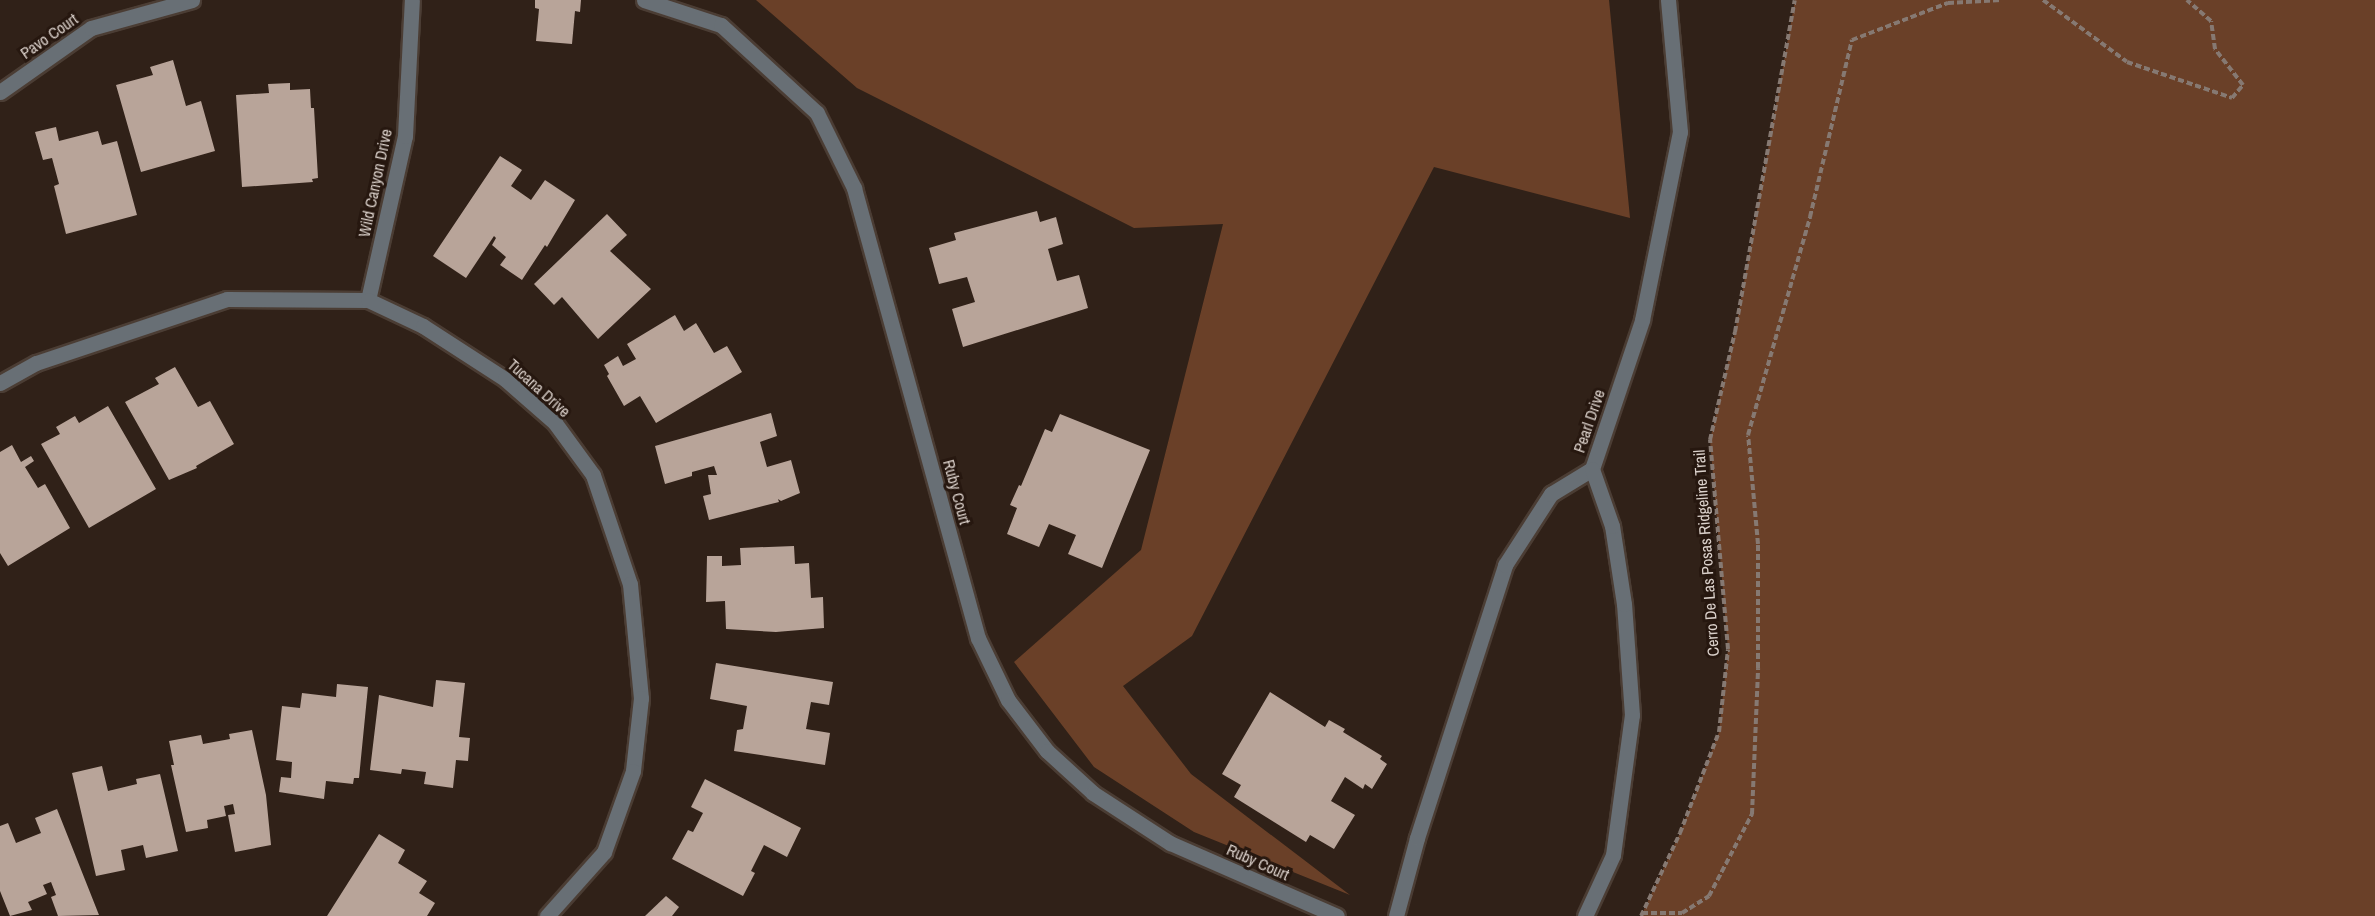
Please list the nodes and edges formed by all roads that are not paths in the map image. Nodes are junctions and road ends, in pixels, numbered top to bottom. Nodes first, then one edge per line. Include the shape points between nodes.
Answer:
1 (192, 0) edge
2 (412, 0) edge
3 (644, 0) edge
4 (1668, 0) edge
5 (0, 92) edge
6 (368, 300) junction
7 (0, 382) edge
8 (1592, 469) junction
9 (547, 916) edge
10 (1337, 916) edge
11 (1395, 916) edge
12 (1585, 916) edge

1 - 5 street, Pavo Court via 91,28
2 - 6 street, Wild Canyon Drive via 405,136
3 - 10 street, Ruby Court via 721,26 817,113 854,188 978,638 1008,700 1047,751 1093,793 1170,843
4 - 8 street, Pearl Drive via 1680,132 1642,320
6 - 7 street, Tucana Drive via 227,299 36,363
6 - 9 street, Tucana Drive via 423,326 505,379 555,423 593,476 630,584 640,698 633,771 604,852
8 - 11 street, Pearl Drive via 1551,494 1505,565
8 - 12 street via 1612,526 1624,604 1632,715 1613,855

